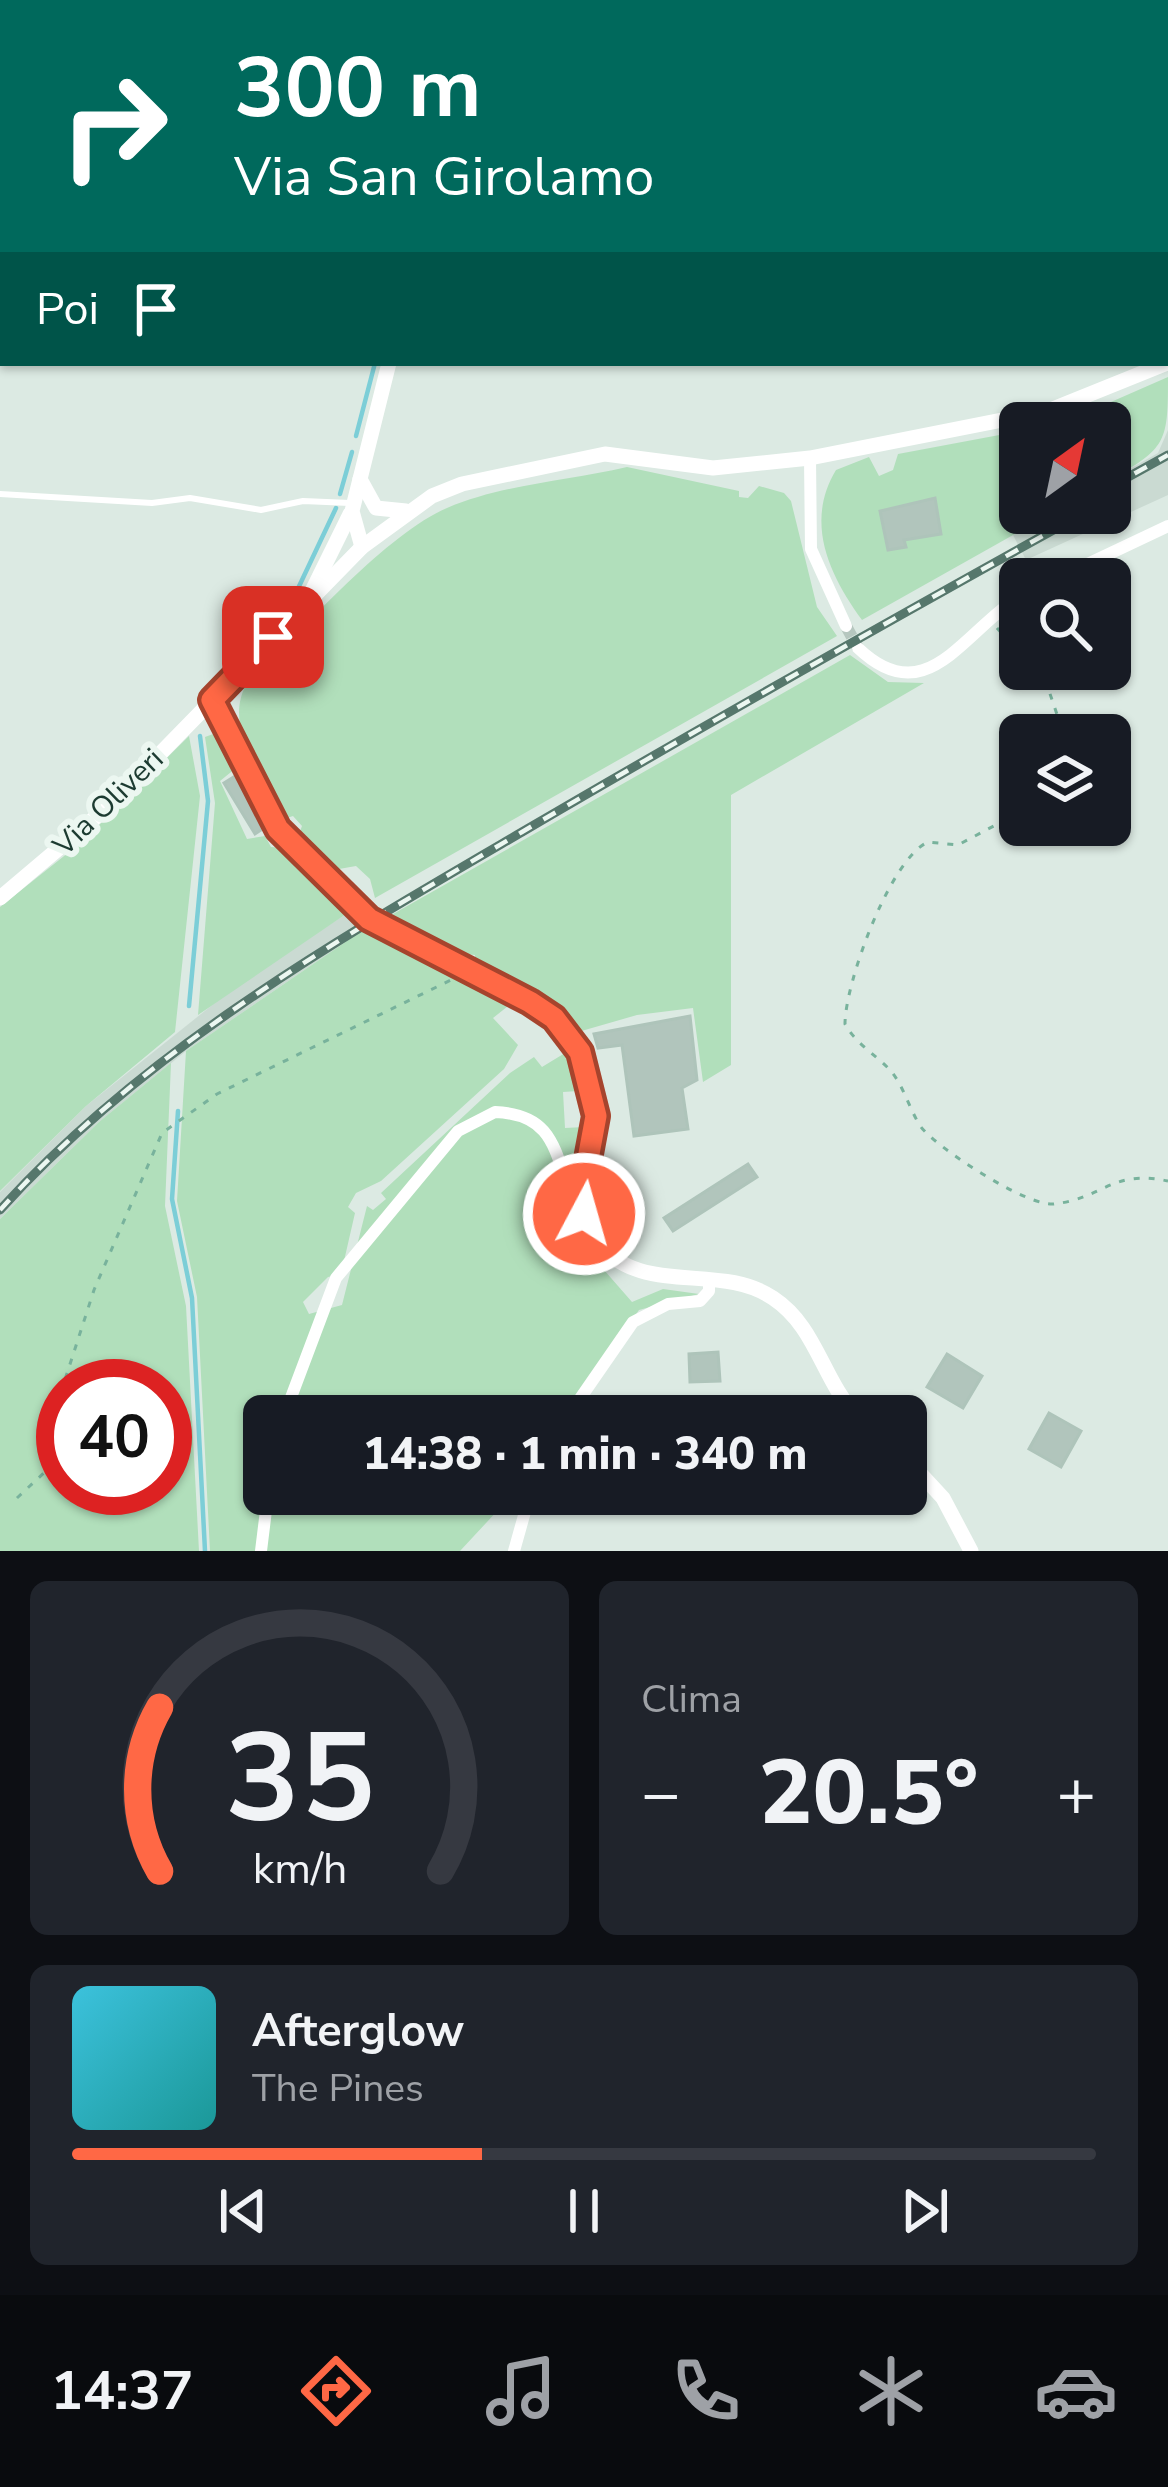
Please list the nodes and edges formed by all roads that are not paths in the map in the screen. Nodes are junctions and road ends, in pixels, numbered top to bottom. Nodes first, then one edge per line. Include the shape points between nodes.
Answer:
1 (388, 366) edge
2 (1160, 366) edge
3 (810, 458) junction
4 (360, 478) junction
5 (0, 494) edge
6 (352, 507) junction
7 (409, 510) junction
8 (1168, 526) edge
9 (362, 547) junction
10 (1100, 558) edge
11 (304, 606) junction
12 (999, 610) edge
13 (846, 626) tunnel mouth
14 (858, 648) tunnel mouth
15 (212, 700) junction
16 (0, 898) edge
17 (583, 1198) junction
18 (710, 1280) junction
19 (292, 1395) edge
20 (583, 1395) edge
21 (845, 1395) edge
22 (927, 1481) edge
23 (265, 1515) edge
24 (524, 1515) edge
25 (261, 1551) edge
26 (514, 1551) edge
27 (970, 1551) edge

1 - 4 street
2 - 3 street, Via Oliveri via 1048,411
3 - 7 street, Via Oliveri via 713,468 605,454 462,484
3 - 13 street via 811,549
4 - 6 street
4 - 7 street via 376,508
5 - 6 lane via 190,498 261,510 303,501
6 - 9 street
6 - 11 street
7 - 9 street, Via Oliveri
8 - 10 street
9 - 11 street, Via Oliveri
11 - 15 street, Via Oliveri
12 - 14 street via 930,671 902,676
15 - 16 street, Via Oliveri via 78,835
15 - 17 street via 278,829 369,919 530,1002 580,1052 596,1116
17 - 18 street via 595,1239 620,1264
17 - 19 street via 569,1190 560,1152 540,1124 495,1112 458,1131 337,1278
18 - 20 street via 700,1301 668,1304 633,1322
18 - 21 street via 761,1291 788,1309
22 - 27 street
23 - 25 street
24 - 26 street

